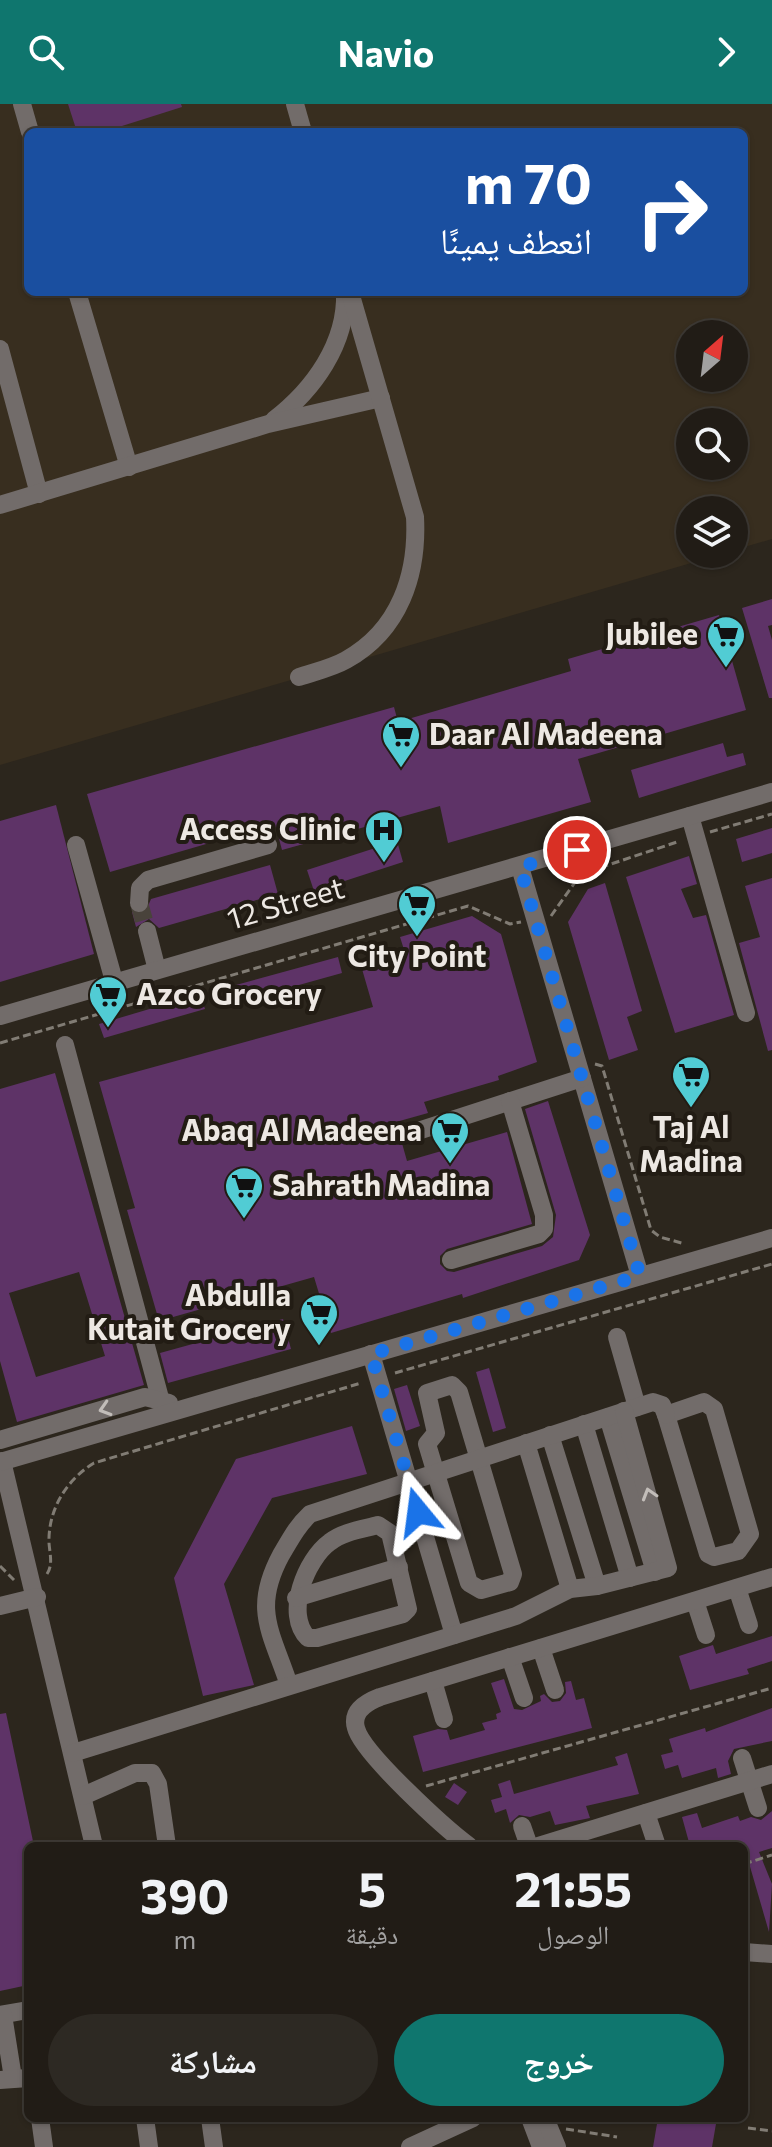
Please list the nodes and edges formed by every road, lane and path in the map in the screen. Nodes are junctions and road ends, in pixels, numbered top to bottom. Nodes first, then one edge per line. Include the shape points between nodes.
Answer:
1 (22, 104) edge
2 (295, 104) edge
3 (29, 128) edge
4 (302, 128) edge
5 (78, 296) edge
6 (347, 296) edge
7 (349, 296) edge
8 (0, 349) edge
9 (381, 398) junction
10 (268, 424) junction
11 (129, 467) junction
12 (39, 494) junction
13 (0, 505) edge
14 (299, 677) dead end
15 (772, 792) edge
16 (772, 814) edge
17 (690, 816) junction
18 (695, 836) junction
19 (76, 845) dead end
20 (268, 845) dead end
21 (520, 867) junction
22 (139, 903) dead end
23 (536, 920) junction
24 (147, 931) tunnel mouth
25 (157, 970) junction
26 (114, 981) junction
27 (746, 1013) dead end
28 (0, 1016) edge
29 (60, 1025) junction
30 (0, 1043) edge
31 (65, 1045) joint
32 (581, 1072) junction
33 (510, 1101) junction
34 (421, 1130) dead end
35 (772, 1238) edge
36 (451, 1260) dead end
37 (693, 1261) junction
38 (772, 1264) edge
39 (640, 1276) junction
40 (699, 1285) junction
41 (617, 1337) dead end
42 (371, 1354) junction
43 (378, 1378) junction
44 (160, 1398) junction
45 (177, 1410) junction
46 (623, 1412) junction
47 (666, 1415) junction
48 (584, 1424) junction
49 (550, 1435) junction
50 (0, 1440) edge
51 (526, 1443) junction
52 (478, 1459) junction
53 (1, 1461) edge
54 (436, 1473) junction
55 (409, 1481) junction
56 (332, 1505) junction
57 (340, 1537) junction
58 (0, 1566) edge
59 (399, 1567) junction
60 (772, 1577) edge
61 (630, 1578) junction
62 (597, 1586) junction
63 (737, 1588) junction
64 (35, 1589) junction
65 (570, 1589) junction
66 (296, 1598) junction
67 (695, 1601) junction
68 (0, 1606) edge
69 (749, 1625) dead end
70 (454, 1635) junction
71 (706, 1635) dead end
72 (541, 1648) junction
73 (510, 1657) junction
74 (433, 1681) junction
75 (289, 1685) junction
76 (772, 1688) edge
77 (555, 1690) dead end
78 (524, 1698) dead end
79 (444, 1719) dead end
80 (73, 1753) junction
81 (742, 1758) dead end
82 (772, 1774) edge
83 (750, 1781) junction
84 (407, 1791) junction
85 (83, 1796) junction
86 (758, 1808) dead end
87 (646, 1813) junction
88 (522, 1826) dead end
89 (93, 1842) edge
90 (166, 1842) edge
91 (464, 1842) edge
92 (528, 1842) edge
93 (551, 1842) edge
94 (656, 1842) edge
95 (772, 1855) edge
96 (748, 1863) edge
97 (748, 1952) edge
98 (772, 1954) edge
99 (24, 2011) edge
100 (2, 2015) edge
101 (14, 2079) edge
102 (41, 2122) edge
103 (146, 2122) edge
104 (211, 2122) edge
105 (464, 2122) edge
106 (534, 2122) edge
107 (748, 2128) dead end
108 (772, 2131) edge
109 (549, 2136) edge
110 (617, 2137) dead end
111 (44, 2147) edge
112 (149, 2147) edge
113 (214, 2147) edge
114 (410, 2147) edge

1 - 3 street
2 - 4 street
5 - 11 street
6 - 10 street via 328,359 302,395
7 - 9 street
8 - 12 street
9 - 10 street
9 - 14 street via 415,517 412,573 403,600 368,645 345,661
10 - 11 street
11 - 12 street
12 - 13 street
15 - 17 street, 12 Street
16 - 18 path
17 - 18 street
17 - 21 street, 12 Street
18 - 23 path via 581,874 551,917
18 - 27 street
19 - 26 street
20 - 22 street via 148,880 140,888
21 - 23 street
21 - 25 street, 12 Street
23 - 29 path via 510,924 468,906
23 - 32 street
24 - 25 street
25 - 26 street, 12 Street
26 - 28 street, 12 Street
29 - 30 path
29 - 31 path
31 - 44 street
32 - 33 street
32 - 37 path via 602,1066 651,1230 686,1245
32 - 39 street
33 - 34 street
33 - 36 street via 544,1229
35 - 37 street
37 - 39 street
37 - 40 path
38 - 40 path
39 - 42 street
40 - 43 path
41 - 46 street
42 - 43 street
42 - 45 street
43 - 55 street
43 - 64 path via 94,1463 65,1488 56,1505 50,1572
44 - 45 street
44 -> 50 street via 145,1397
45 - 53 street
46 - 47 street via 660,1402
46 - 48 street
46 - 61 street via 662,1570
47 - 47 street via 704,1402 714,1409 750,1527 748,1541 738,1551 708,1554
48 - 49 street
48 - 61 street
49 - 51 street
49 - 62 street
51 - 52 street
51 - 65 street
52 - 54 street
52 - 54 street via 458,1389 449,1385 429,1391 426,1399 436,1433 427,1444
52 - 54 street via 513,1574 510,1582 481,1590 469,1583
53 - 64 street
54 - 55 street
55 - 56 street
55 - 70 street
56 - 57 street
56 - 75 street via 301,1522 266,1584 265,1614
57 - 59 street via 383,1526
57 - 66 street via 320,1552
58 - 64 path
59 - 66 street
59 - 66 street via 410,1606 403,1614 313,1639 302,1631
60 - 63 street
61 - 62 street
62 - 65 street
63 - 67 street
63 - 69 street
64 - 68 street
64 - 80 street
65 - 70 street via 526,1612
67 - 71 street
67 - 72 street
70 - 75 street
72 - 73 street
72 - 77 street
73 - 74 street
73 - 78 street
74 - 79 street
74 - 84 street via 370,1701 356,1716 358,1733
75 - 80 street
76 - 84 path
80 - 85 street
81 - 83 street
82 - 83 street
83 - 86 street
83 - 87 street
84 - 91 street
85 - 89 street
85 - 90 street via 135,1773 152,1773
87 - 93 street
87 - 94 street
88 - 92 street
95 - 96 path
97 - 98 street
99 - 100 street
100 - 101 street
102 - 111 street
103 - 112 street
104 - 113 street
105 - 114 street
106 - 109 street
107 - 108 path
109 - 110 path via 578,2129

